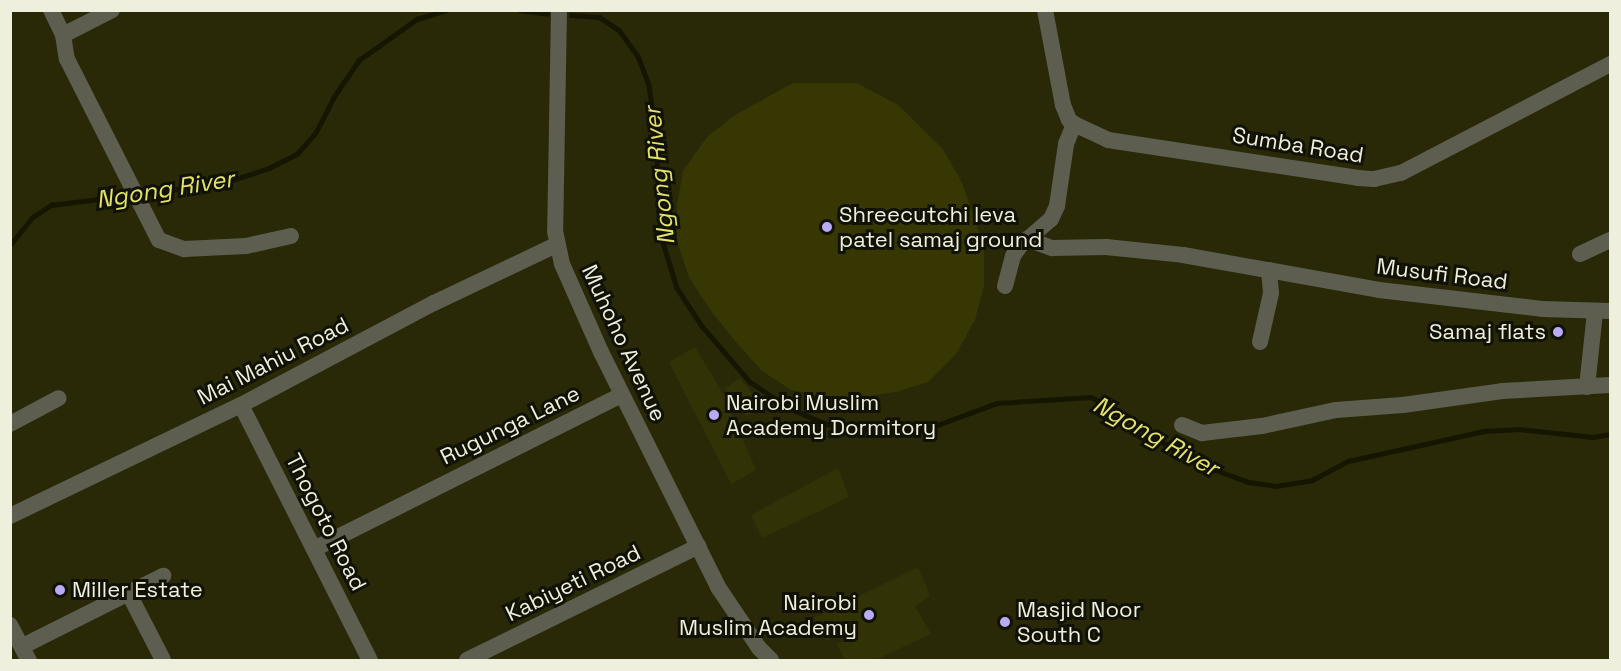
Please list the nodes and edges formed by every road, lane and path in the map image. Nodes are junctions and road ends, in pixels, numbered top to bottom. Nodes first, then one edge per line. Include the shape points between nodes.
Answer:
1 (51, 10) edge
2 (112, 10) edge
3 (559, 10) edge
4 (1045, 10) edge
5 (63, 35) junction
6 (1611, 64) edge
7 (1074, 124) junction
8 (291, 236) dead end
9 (1027, 239) junction
10 (1611, 240) edge
11 (556, 245) junction
12 (1580, 254) dead end
13 (1269, 270) junction
14 (1005, 286) dead end
15 (1603, 311) edge
16 (1260, 342) dead end
17 (1611, 384) edge
18 (1587, 387) junction
19 (622, 395) junction
20 (59, 399) dead end
21 (241, 405) junction
22 (10, 424) edge
23 (1182, 424) dead end
24 (10, 516) edge
25 (699, 546) junction
26 (314, 549) junction
27 (163, 576) dead end
28 (129, 594) junction
29 (10, 625) edge
30 (26, 653) edge
31 (163, 660) edge
32 (370, 660) edge
33 (467, 660) edge
34 (771, 660) edge

1 - 5 street
2 - 5 street
3 - 11 street, Muhoho Avenue
4 - 7 street via 1063,105
5 - 8 street via 68,59 159,240 175,248 246,246
6 - 7 street, Sumba Road via 1401,173 1374,179 1108,140
7 - 9 street via 1066,144 1056,206 1050,219
9 - 13 street, Musufi Road via 1052,248 1145,250
9 - 14 street via 1013,256
10 - 12 street
11 - 19 street, Muhoho Avenue
11 - 21 street, Mai Mahiu Road via 434,303
13 - 15 street, Musufi Road via 1378,290 1542,309
13 - 16 street via 1271,293
15 - 18 street
17 - 18 street
18 - 23 street via 1502,391 1336,410 1262,426 1202,433
19 - 25 street, Muhoho Avenue
19 - 26 street, Rugunga Lane
20 - 22 street
21 - 24 street, Mai Mahiu Road
21 - 26 street, Thogoto Road
25 - 33 street, Kabiyeti Road
25 - 34 street, Muhoho Avenue via 727,602
26 - 32 street, Thogoto Road
27 - 28 street
28 - 30 street
28 - 31 street
29 - 30 street

